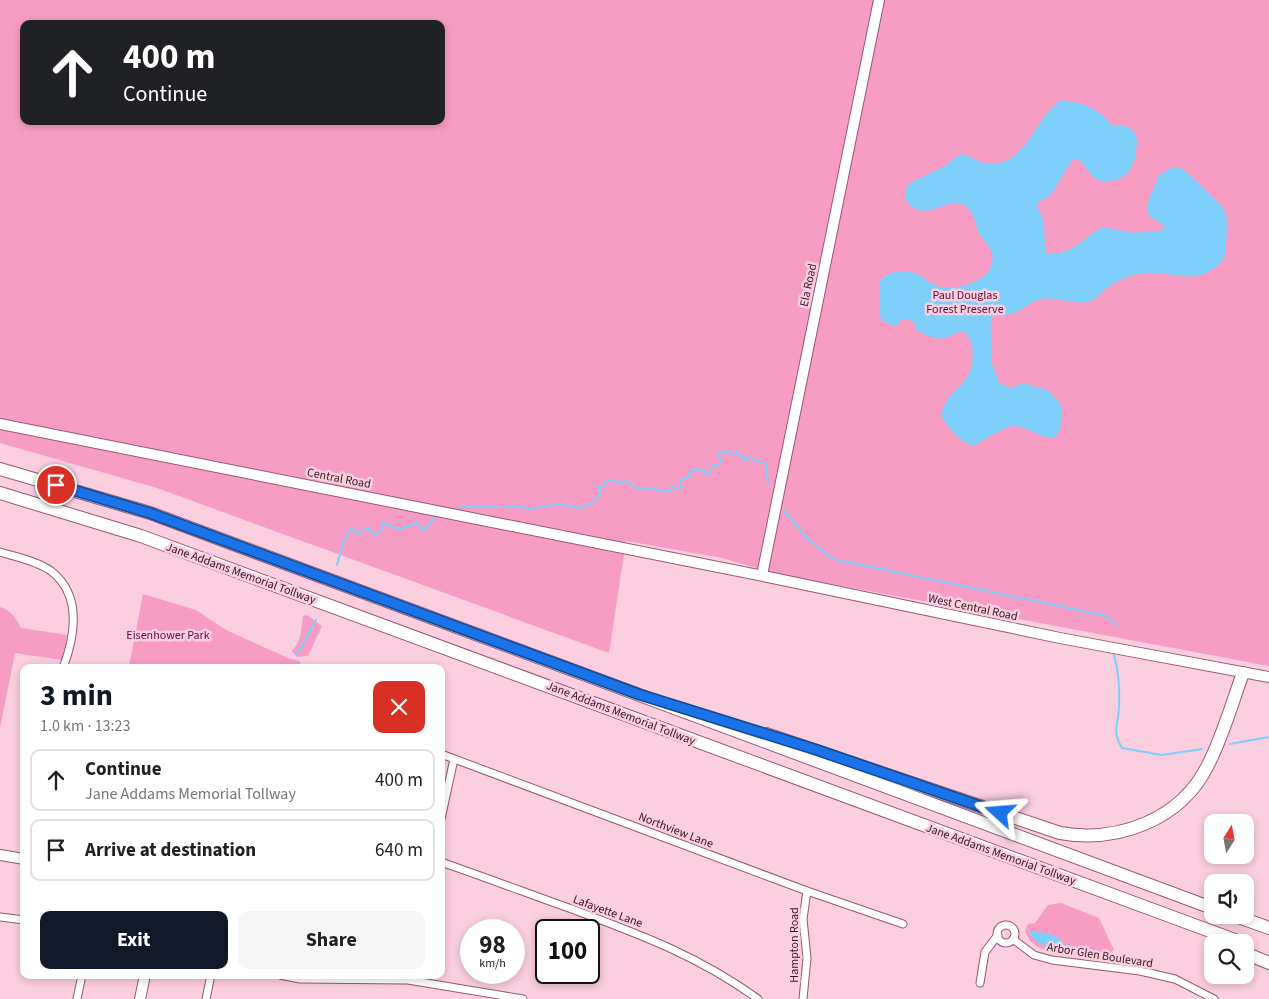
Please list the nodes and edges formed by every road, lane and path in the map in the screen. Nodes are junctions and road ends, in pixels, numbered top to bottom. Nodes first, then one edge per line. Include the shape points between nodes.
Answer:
1 (880, 0) edge
2 (0, 424) edge
3 (0, 469) edge
4 (0, 493) edge
5 (0, 552) edge
6 (672, 557) joint
7 (762, 575) junction
8 (64, 664) edge
9 (1243, 673) junction
10 (1269, 677) edge
11 (638, 694) junction
12 (445, 756) edge
13 (454, 759) junction
14 (445, 801) edge
15 (0, 855) edge
16 (20, 858) edge
17 (445, 864) edge
18 (807, 891) junction
19 (1204, 905) edge
20 (0, 917) edge
21 (20, 920) edge
22 (1183, 922) junction
23 (1254, 923) edge
24 (903, 924) dead end
25 (1269, 928) edge
26 (1208, 934) edge
27 (1217, 934) edge
28 (998, 935) junction
29 (1013, 940) junction
30 (1254, 947) edge
31 (1269, 953) edge
32 (1254, 957) edge
33 (1269, 963) edge
34 (81, 979) edge
35 (144, 979) edge
36 (210, 979) edge
37 (418, 979) edge
38 (980, 983) dead end
39 (77, 999) edge
40 (140, 999) edge
41 (206, 999) edge
42 (522, 999) edge
43 (758, 999) edge
44 (804, 999) edge
45 (1214, 999) edge

1 - 7 street, Ela Road
2 - 6 street, Central Road
3 - 11 highway, Jane Addams Memorial Tollway via 150,513
4 - 22 highway, Jane Addams Memorial Tollway via 141,536
5 - 8 street via 50,570 65,587 74,614 71,644
6 - 7 street, West Central Road
7 - 9 street, West Central Road
9 - 10 street, West Central Road
9 - 11 highway via 1208,766 1191,790 1169,811 1146,825 1116,834 1093,836 1046,829 814,749
11 - 19 highway, Jane Addams Memorial Tollway
12 - 13 street, Northview Lane
13 - 14 street
13 - 18 street, Northview Lane
15 - 16 street
17 - 43 street, Lafayette Lane via 673,949 713,968
18 - 24 street, Northview Lane
18 - 44 street, Hampton Road via 802,918 807,958
20 - 21 street
22 - 26 highway
22 - 27 highway, Jane Addams Memorial Tollway
23 - 25 highway
28 - 29 street, Arbor Glen Boulevard via 1005,942
28 - 29 street, Arbor Glen Boulevard via 1000,927 1010,925 1015,932
28 - 38 street via 985,952
29 - 45 street, Arbor Glen Boulevard via 1043,958 1140,970 1175,979
30 - 31 highway
32 - 33 highway
34 - 39 street
35 - 40 street
36 - 41 street
37 - 42 street

